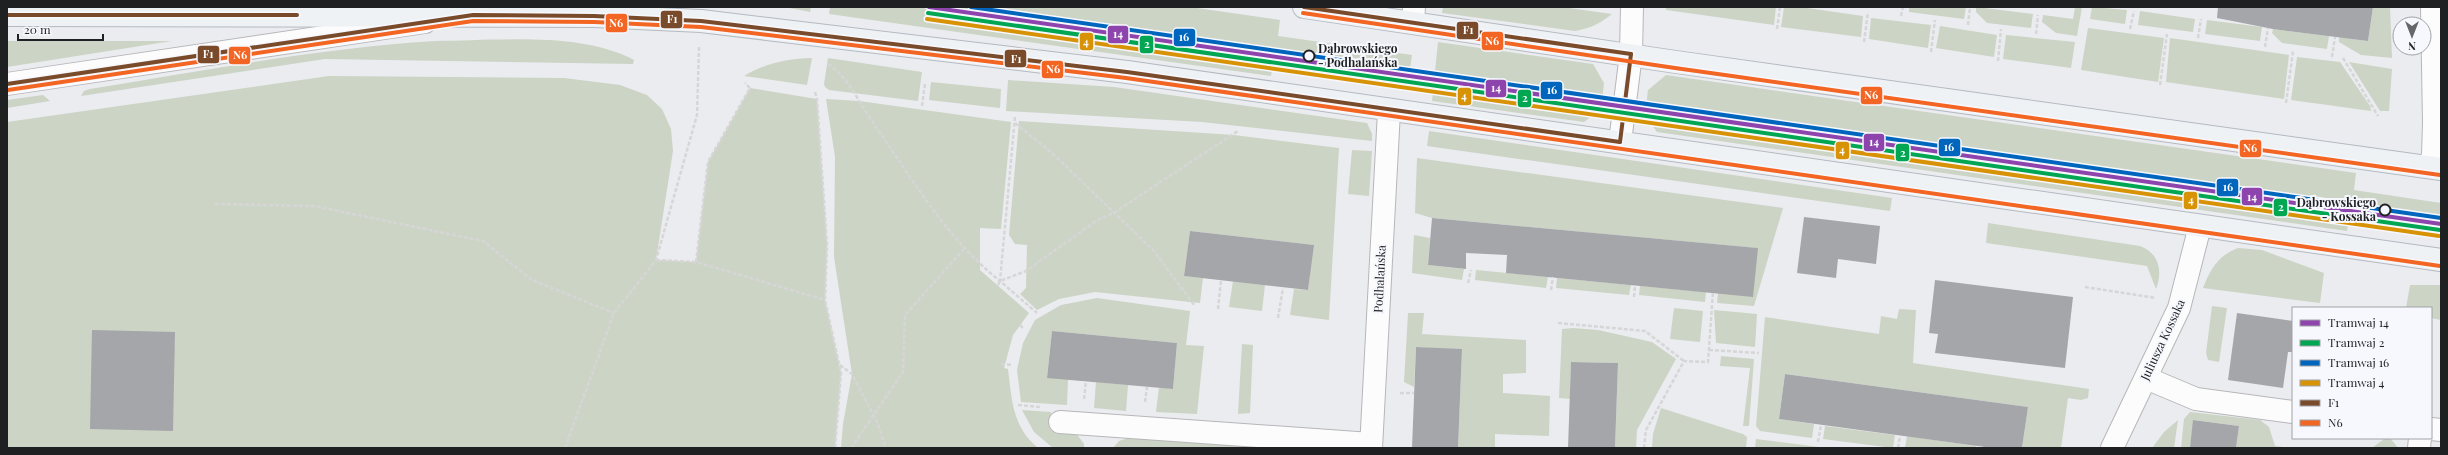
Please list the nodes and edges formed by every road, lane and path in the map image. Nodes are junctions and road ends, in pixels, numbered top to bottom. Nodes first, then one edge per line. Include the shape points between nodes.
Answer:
1 (1304, 7) edge
2 (1632, 7) edge
3 (1780, 7) edge
4 (1903, 7) edge
5 (1970, 7) edge
6 (2432, 7) edge
7 (2134, 10) dead end
8 (1868, 12) dead end
9 (702, 14) edge
10 (1413, 14) edge
11 (7, 15) edge
12 (473, 15) junction
13 (2038, 15) dead end
14 (1901, 16) dead end
15 (1935, 20) dead end
16 (2201, 20) dead end
17 (1968, 25) dead end
18 (2268, 28) dead end
19 (1777, 29) dead end
20 (2001, 29) dead end
21 (2130, 29) dead end
22 (2036, 34) dead end
23 (2167, 34) dead end
24 (2335, 37) dead end
25 (2198, 38) dead end
26 (1864, 42) dead end
27 (2265, 47) dead end
28 (2293, 51) dead end
29 (1931, 52) dead end
30 (1631, 54) junction
31 (2332, 57) dead end
32 (2343, 58) dead end
33 (825, 61) dead end
34 (1998, 61) dead end
35 (745, 83) dead end
36 (7, 84) edge
37 (925, 84) dead end
38 (2160, 85) dead end
39 (815, 92) dead end
40 (2286, 103) dead end
41 (922, 106) dead end
42 (1389, 111) junction
43 (2378, 116) dead end
44 (1015, 117) dead end
45 (1015, 123) junction
46 (1238, 131) dead end
47 (1620, 142) junction
48 (2435, 168) edge
49 (215, 204) dead end
50 (1112, 213) junction
51 (2200, 226) junction
52 (964, 249) junction
53 (656, 260) junction
54 (2441, 260) edge
55 (696, 262) junction
56 (1471, 270) dead end
57 (1553, 277) dead end
58 (1221, 280) dead end
59 (1000, 281) junction
60 (1468, 283) dead end
61 (998, 285) dead end
62 (1635, 285) dead end
63 (2085, 287) dead end
64 (1283, 288) dead end
65 (1551, 290) dead end
66 (1713, 292) dead end
67 (1634, 298) dead end
68 (2156, 298) dead end
69 (825, 300) junction
70 (1194, 306) dead end
71 (1218, 309) dead end
72 (1037, 313) dead end
73 (614, 314) junction
74 (1278, 318) dead end
75 (1558, 323) dead end
76 (1020, 325) dead end
77 (1024, 329) dead end
78 (1709, 350) junction
79 (1758, 353) dead end
80 (1684, 361) junction
81 (839, 364) junction
82 (1001, 364) dead end
83 (1013, 365) dead end
84 (2146, 378) junction
85 (1400, 393) dead end
86 (1414, 393) dead end
87 (2292, 412) edge
88 (873, 415) junction
89 (1060, 422) dead end
90 (1821, 425) dead end
91 (1900, 436) dead end
92 (1818, 442) dead end
93 (1279, 444) edge
94 (1371, 446) edge
95 (565, 448) edge
96 (835, 448) edge
97 (851, 448) edge
98 (886, 448) edge
99 (1644, 448) edge
100 (1898, 448) edge
101 (2112, 448) edge

1 - 10 main road
2 - 30 street
3 - 19 path
4 - 14 path
5 - 17 path
6 - 48 street
7 - 21 path
8 - 26 path
9 - 12 main road
9 - 42 main road
9 - 53 path via 696,76 697,115
10 - 30 main road
11 - 12 main road
12 - 36 street
13 - 22 path
15 - 29 path
16 - 25 path
18 - 27 path
20 - 34 path
23 - 38 path
24 - 31 path
28 - 40 path
30 - 47 street
30 - 48 main road
32 - 43 path
33 - 52 path via 835,68 947,230
35 - 55 path via 750,88 708,162
37 - 41 path
39 - 69 path via 827,245
42 - 47 main road
42 - 94 street, Podhalańska
44 - 45 path
45 - 50 path via 1051,152
45 - 59 path
46 - 50 path
47 - 51 main road
49 - 73 path via 314,206 483,241 532,280
50 - 59 path via 1096,221 1026,271
50 - 70 path via 1153,250
51 - 54 main road
51 - 84 street, Juliusza Kossaka via 2182,302
52 - 59 path via 974,261
52 - 88 path via 905,315 904,372
53 - 55 path
53 - 73 path
55 - 69 path
56 - 60 path
57 - 65 path
58 - 71 path
59 - 61 path
59 - 72 path
62 - 67 path
63 - 68 path
64 - 74 path
66 - 78 path
69 - 81 path
73 - 95 path
75 - 80 path via 1645,331
76 - 77 path
78 - 79 path
78 - 80 path via 1708,362
80 - 99 path via 1646,430
81 - 88 path via 852,374
81 - 96 path via 841,373
82 - 83 path
84 - 87 street via 2196,399
84 - 101 street, Juliusza Kossaka
85 - 86 path
88 - 97 path
88 - 98 path
89 - 93 street
90 - 92 path
91 - 100 path
93 - 94 street

